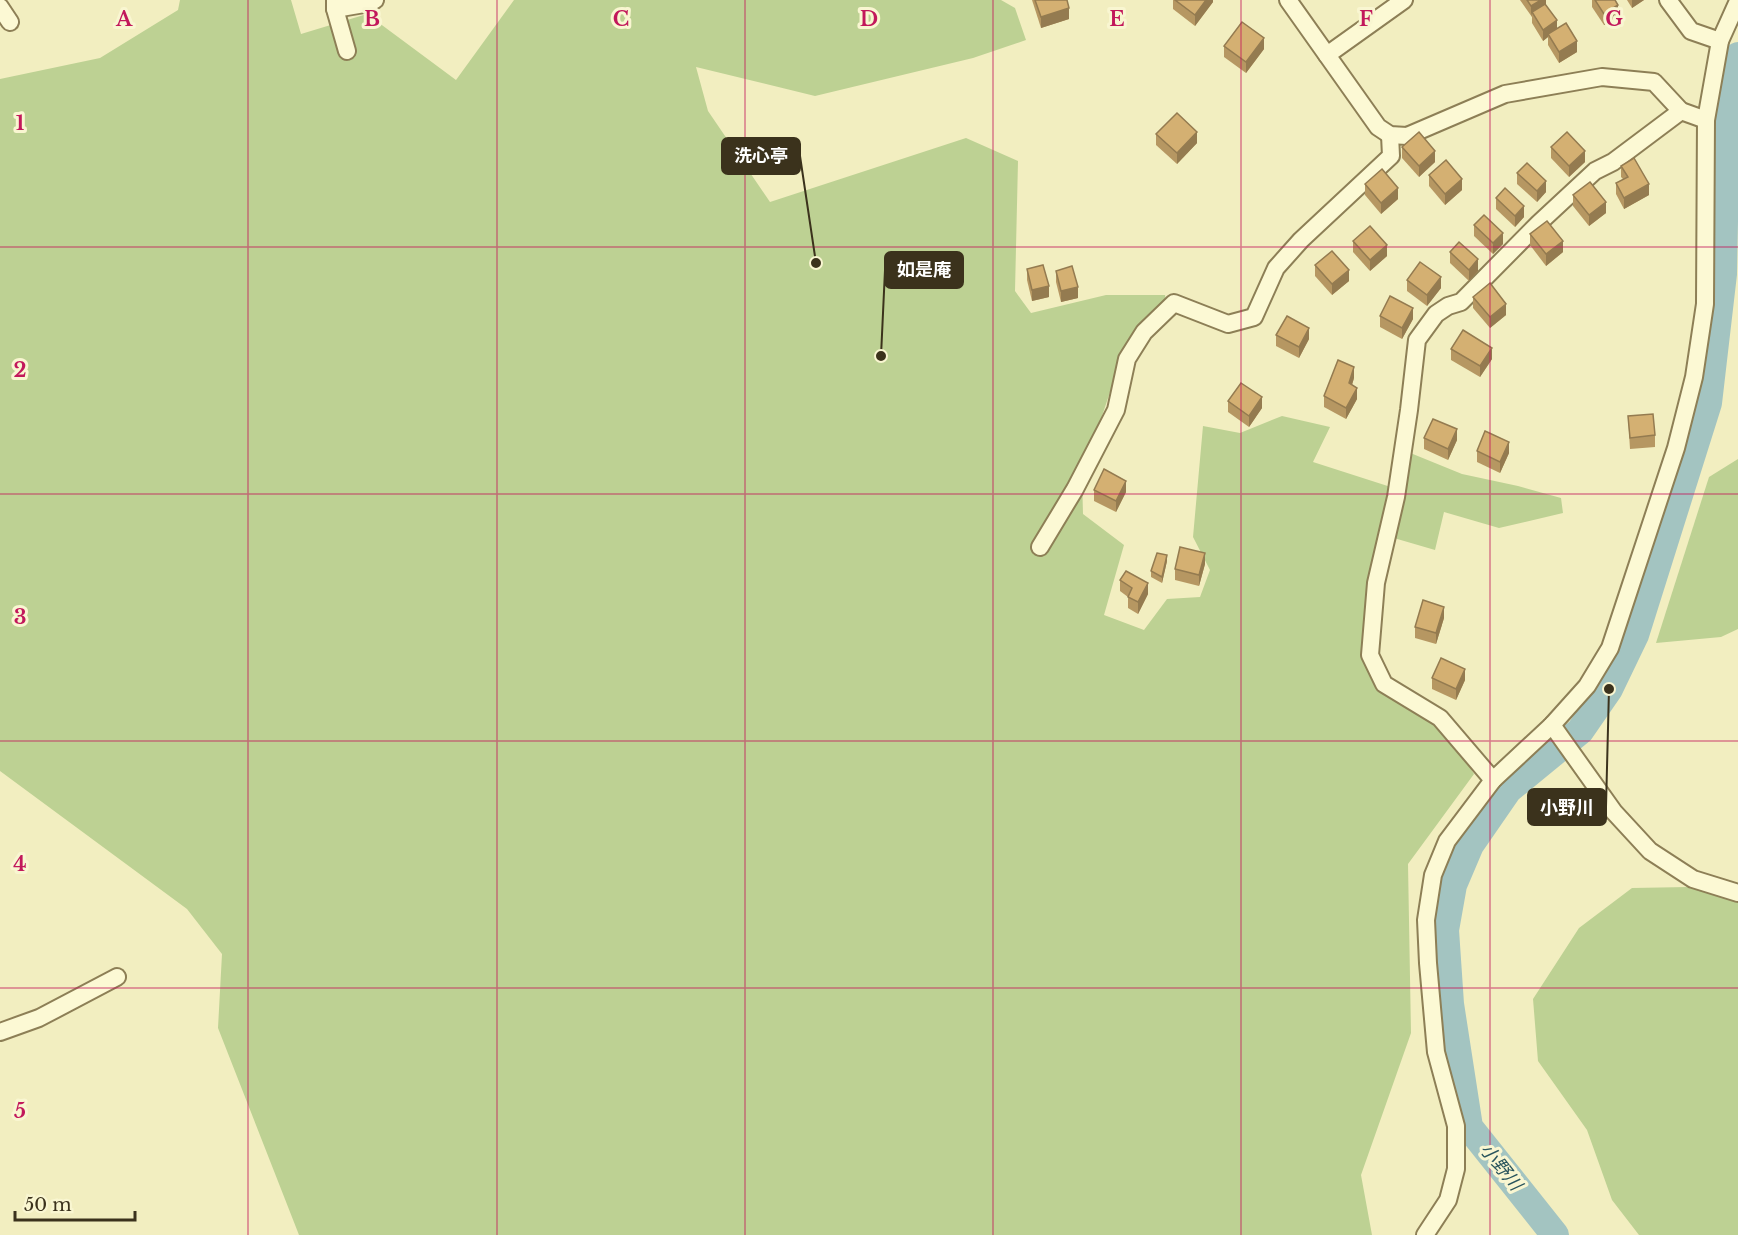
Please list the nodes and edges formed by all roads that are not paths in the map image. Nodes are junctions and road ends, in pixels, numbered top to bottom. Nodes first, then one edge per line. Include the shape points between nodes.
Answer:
1 (375, 0) edge
2 (1288, 0) edge
3 (1404, 0) edge
4 (1668, 0) edge
5 (1738, 1) edge
6 (335, 4) edge
7 (0, 7) edge
8 (10, 22) dead end
9 (1720, 40) junction
10 (347, 51) dead end
11 (1328, 55) junction
12 (1681, 111) junction
13 (1706, 120) junction
14 (1390, 135) junction
15 (1040, 547) dead end
16 (1552, 725) junction
17 (1493, 780) junction
18 (1738, 893) edge
19 (117, 978) dead end
20 (0, 1032) edge
21 (1425, 1235) edge

1 - 6 street
2 - 11 street
3 - 11 street
4 - 9 street via 1691,31
5 - 9 street
6 - 10 street
7 - 8 street
9 - 13 street
11 - 14 street via 1378,127
12 - 13 street
12 - 14 street via 1654,82 1602,77 1505,94 1407,136
12 - 17 street via 1595,171 1461,302 1436,314 1417,340 1396,497 1376,583 1370,656 1384,684 1440,718
13 - 16 street via 1705,304 1694,377 1676,448 1610,648 1587,686
14 - 15 street via 1391,156 1300,240 1276,268 1254,317 1228,324 1174,303 1144,333 1126,359 1116,410
16 - 17 street
16 - 18 street via 1614,812 1650,851 1693,879
17 - 21 street via 1448,840 1433,875 1429,897 1426,920 1436,1052 1456,1126 1456,1168 1448,1200
19 - 20 street via 39,1018

